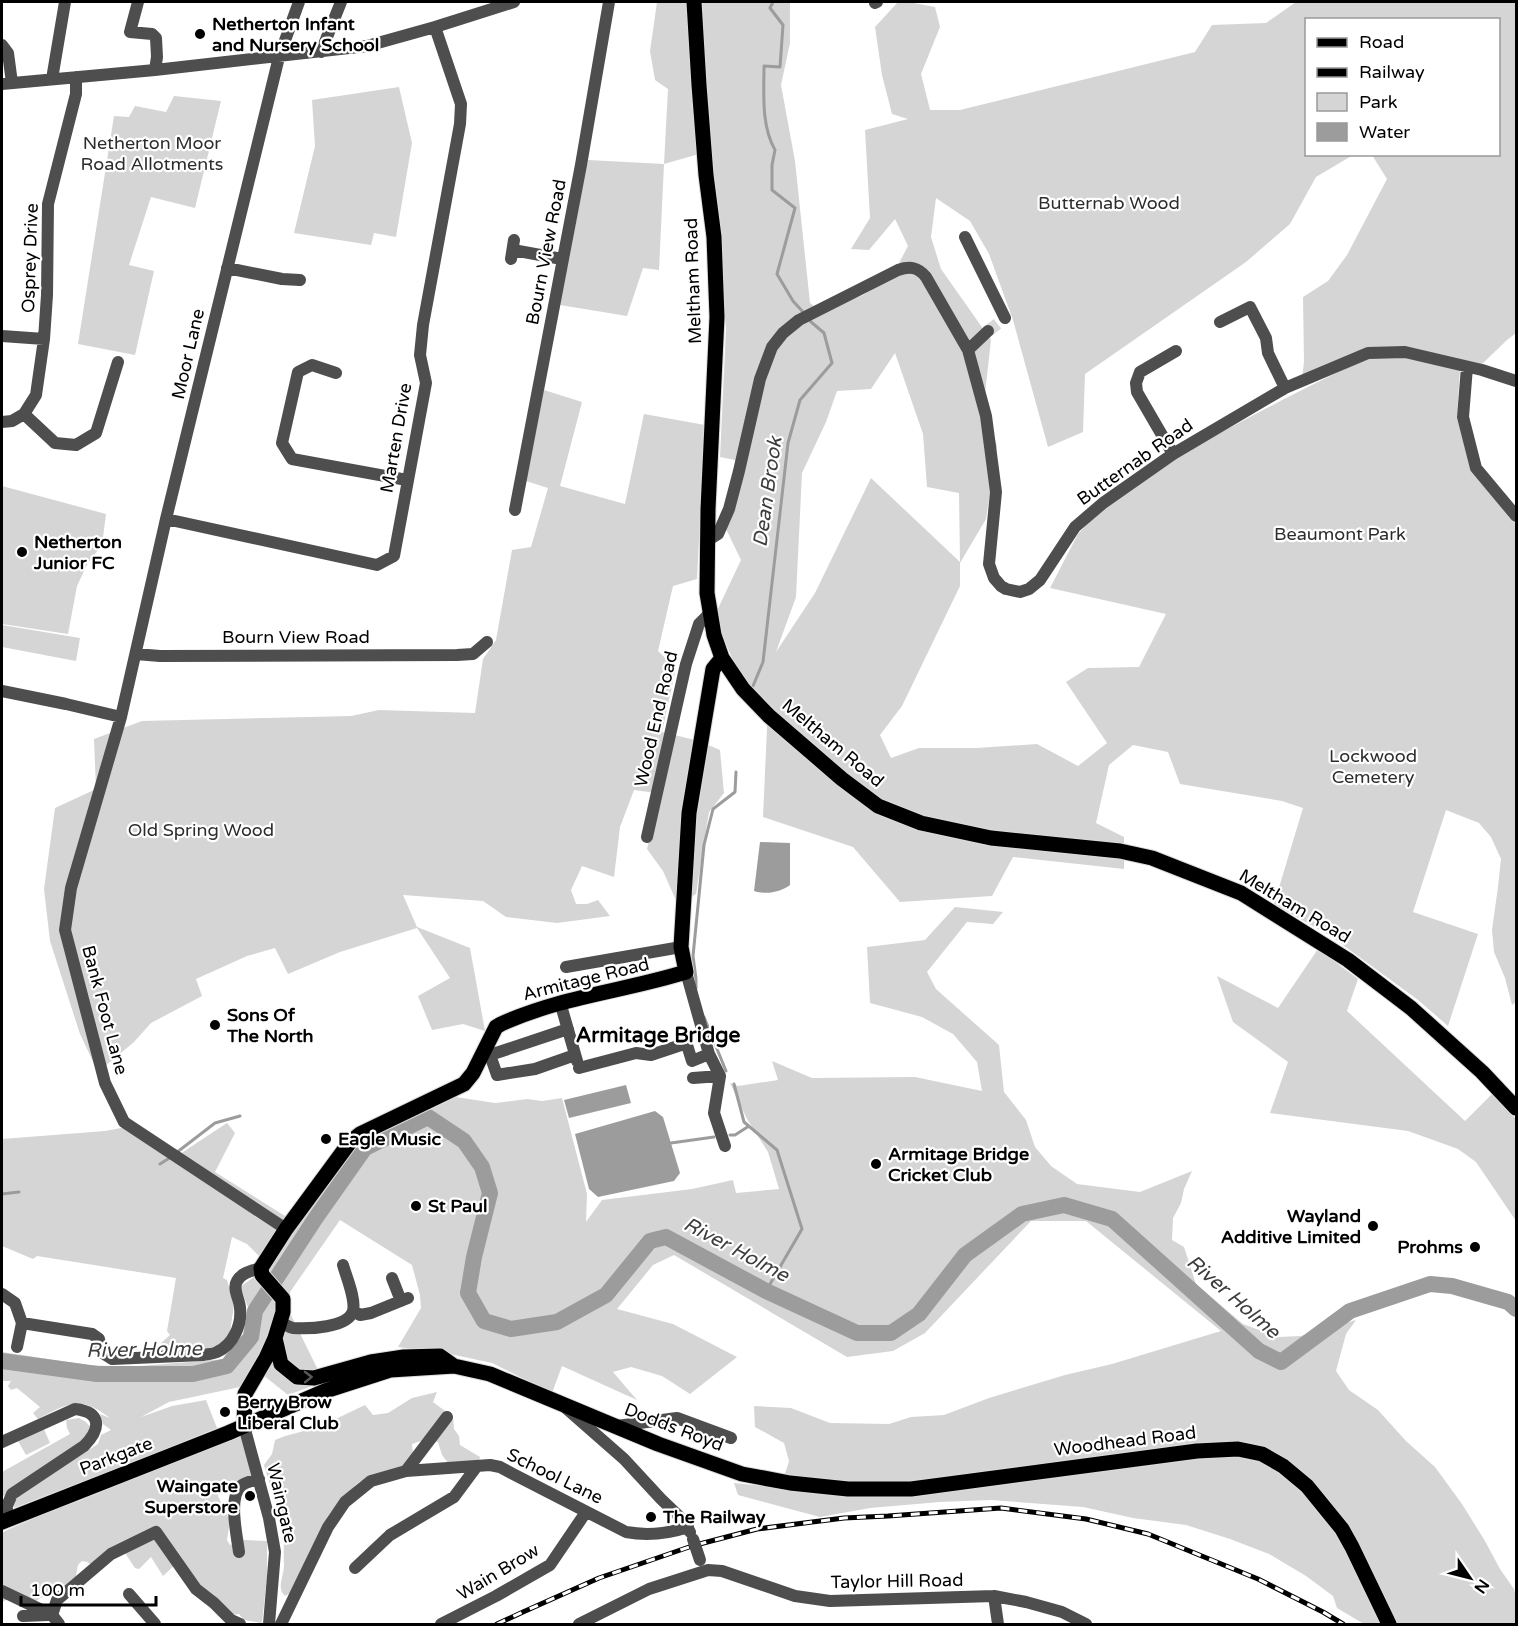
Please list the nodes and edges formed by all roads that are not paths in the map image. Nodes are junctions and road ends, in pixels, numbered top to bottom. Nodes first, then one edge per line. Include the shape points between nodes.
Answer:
1 (65, 2) edge
2 (138, 2) edge
3 (299, 2) edge
4 (341, 2) edge
5 (514, 2) edge
6 (609, 2) edge
7 (694, 2) edge
8 (435, 27) junction
9 (2, 45) edge
10 (321, 52) junction
11 (279, 57) junction
12 (155, 70) junction
13 (75, 77) junction
14 (52, 80) junction
15 (7, 84) edge
16 (965, 237) dead end
17 (513, 250) dead end
18 (562, 259) junction
19 (227, 268) junction
20 (300, 280) dead end
21 (1005, 318) dead end
22 (1220, 322) dead end
23 (988, 331) tunnel mouth
24 (2, 336) edge
25 (44, 339) junction
26 (968, 350) junction
27 (1176, 351) dead end
28 (118, 362) dead end
29 (1467, 367) junction
30 (336, 373) dead end
31 (1516, 381) edge
32 (1285, 388) junction
33 (24, 414) junction
34 (2, 422) edge
35 (1173, 454) junction
36 (407, 480) junction
37 (515, 510) dead end
38 (1516, 516) edge
39 (166, 519) junction
40 (707, 542) junction
41 (710, 613) junction
42 (487, 642) dead end
43 (136, 654) junction
44 (722, 658) junction
45 (2, 691) edge
46 (121, 717) junction
47 (647, 837) dead end
48 (681, 947) junction
49 (566, 967) dead end
50 (686, 972) junction
51 (560, 1002) junction
52 (568, 1029) junction
53 (487, 1053) junction
54 (575, 1054) junction
55 (709, 1054) junction
56 (720, 1076) junction
57 (693, 1078) dead end
58 (1516, 1108) edge
59 (726, 1146) dead end
60 (286, 1229) junction
61 (343, 1265) dead end
62 (263, 1273) junction
63 (392, 1278) dead end
64 (2, 1294) edge
65 (353, 1311) junction
66 (280, 1322) junction
67 (22, 1323) junction
68 (275, 1338) junction
69 (17, 1347) dead end
70 (454, 1366) junction
71 (559, 1403) junction
72 (447, 1417) dead end
73 (244, 1426) junction
74 (615, 1426) junction
75 (731, 1438) dead end
76 (2, 1442) edge
77 (477, 1466) junction
78 (406, 1472) junction
79 (259, 1479) junction
80 (776, 1480) joint
81 (586, 1512) junction
82 (4, 1520) edge
83 (688, 1527) junction
84 (239, 1552) dead end
85 (704, 1565) junction
86 (355, 1568) dead end
87 (2, 1591) edge
88 (129, 1594) dead end
89 (994, 1596) junction
90 (271, 1599) junction
91 (292, 1603) junction
92 (23, 1616) dead end
93 (55, 1620) edge
94 (155, 1624) edge
95 (240, 1624) edge
96 (269, 1624) edge
97 (281, 1624) edge
98 (441, 1624) edge
99 (579, 1624) edge
100 (998, 1624) edge
101 (1086, 1624) edge
102 (1389, 1624) edge

1 - 14 street
2 - 12 street via 130,32 156,38
3 - 11 street, Moor Lane
4 - 10 street
5 - 8 street
6 - 18 street, Bourn View Road
7 - 40 main road, Meltham Road via 717,316
8 - 10 street via 366,46
8 - 36 street, Marten Drive via 461,104 460,124 423,326 420,355 426,383
9 - 15 street via 8,54
10 - 11 street
11 - 12 street
11 - 19 street, Moor Lane
12 - 13 street
13 - 14 street
13 - 25 street, Osprey Drive via 76,94 48,204
14 - 15 street
16 - 21 street
17 - 18 street
18 - 37 street, Bourn View Road
19 - 20 street
19 - 39 street, Moor Lane
22 - 32 street via 1250,307
23 - 26 street
24 - 25 street
25 - 33 street, Osprey Drive via 36,395
26 - 35 street, Butternab Road via 986,416 996,492 989,564 1000,586 1020,592 1035,585 1075,527 1102,503
26 - 40 street, Butternab Road via 926,277 914,267 898,270 799,320 772,347 760,380 729,509 718,534
27 - 35 street via 1140,372 1136,383 1137,392
28 - 33 street via 96,433 76,445 55,443
29 - 31 street, Butternab Road
29 - 32 street, Butternab Road via 1405,352 1368,353
29 - 38 street via 1463,417 1476,468
30 - 36 street via 312,365 298,372 282,443 292,459
32 - 35 street, Butternab Road
33 - 34 street
36 - 39 street, Marten Drive via 394,556 376,565
39 - 43 street, Moor Lane
40 - 41 main road, Meltham Road
41 - 44 main road, Meltham Road
41 - 47 street, Wood End Road via 699,624 686,664
42 - 43 street, Bourn View Road via 473,654 457,655
43 - 46 street, Moor Lane
44 - 48 main road via 713,669 689,813
44 - 58 main road, Meltham Road via 742,689 769,716 878,806 921,823 991,838 1141,855 1241,893 1348,960 1412,1008
45 - 46 street
46 - 60 street, Bank Foot Lane via 71,888 65,930 105,1083 124,1122
48 - 49 street
48 - 50 main road
50 - 51 main road, Armitage Road
50 - 55 street
51 - 52 street
51 - 53 main road, Armitage Road via 501,1023
52 - 53 street
52 - 54 street
53 - 54 street via 496,1075 535,1069
53 - 60 main road, Armitage Road via 464,1084 350,1142
54 - 55 street via 579,1070 684,1044 692,1061
55 - 56 street
56 - 57 street
56 - 59 street via 714,1113
60 - 62 main road, Armitage Road
61 - 65 street
62 - 66 main road via 283,1299
62 - 67 street via 244,1273 235,1282 240,1322 225,1347 216,1353 112,1359 101,1352 99,1339 92,1335
63 - 65 street via 404,1299 371,1313 360,1315
64 - 67 street via 15,1303
65 - 66 street via 347,1320 330,1326 291,1328
66 - 68 main road
67 - 69 street
68 -> 70 main road via 281,1365 297,1377 314,1378 404,1356 440,1356
68 - 73 main road via 241,1395
70 - 71 main road via 490,1374
70 - 73 main road via 390,1370 326,1391
71 - 74 main road, Dodds Royd
71 - 83 street via 624,1459
72 - 78 street
73 - 79 street, Waingate
73 - 82 main road, Parkgate
74 - 75 street via 677,1418
74 - 80 main road, Dodds Royd via 742,1474
76 - 82 street via 75,1409 86,1410 97,1422 93,1437 84,1446 12,1494
77 - 78 street, School Lane
77 - 81 street, School Lane via 500,1467
77 - 86 street via 454,1497 390,1535
78 - 91 street, School Lane via 371,1480 345,1502 328,1527
79 - 84 street via 242,1484 235,1492
79 - 90 street, Waingate via 275,1552
80 - 102 main road, Woodhead Road via 848,1489 911,1489 1197,1451 1238,1449 1262,1454 1307,1486 1342,1529
81 - 83 street, School Lane via 626,1532 643,1535
81 - 98 street, Wain Brow via 550,1565
83 - 85 street, bridge
85 - 89 street, Taylor Hill Road via 795,1596 830,1602
85 - 99 street
87 - 93 street
88 - 94 street
89 - 100 street
89 - 101 street, Taylor Hill Road via 1062,1612
90 - 91 street
90 - 96 street, Waingate
91 - 97 street, School Lane
92 - 93 street
93 - 95 street via 57,1600 111,1554 156,1532 196,1589

